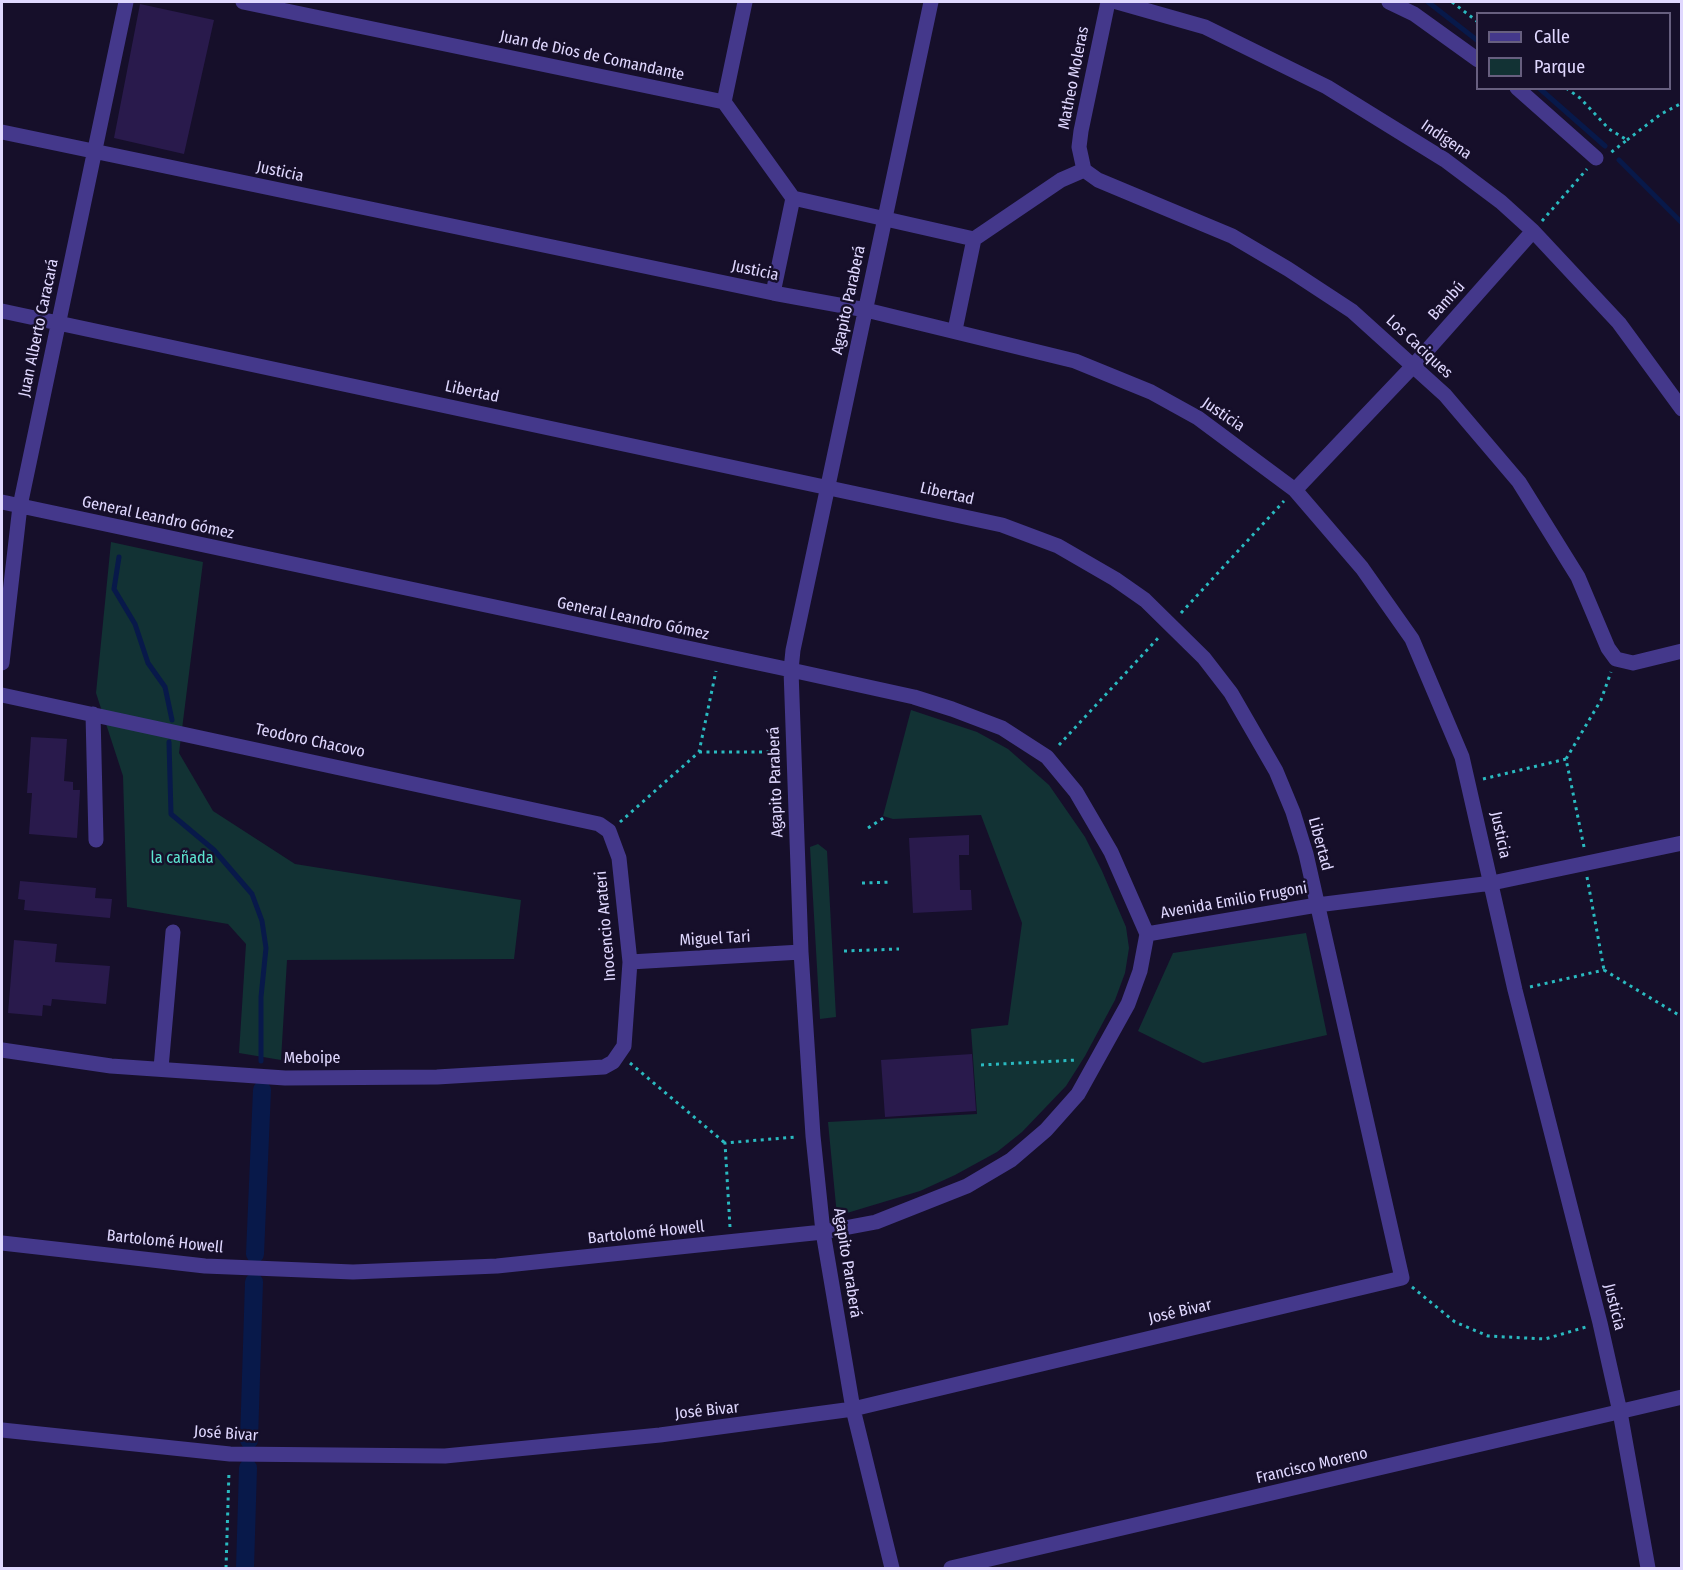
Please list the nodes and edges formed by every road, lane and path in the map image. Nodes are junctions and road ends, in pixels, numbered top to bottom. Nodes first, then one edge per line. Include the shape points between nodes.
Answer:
1 (126, 2) edge
2 (243, 2) edge
3 (745, 2) edge
4 (931, 2) edge
5 (1108, 2) edge
6 (1117, 2) edge
7 (1389, 2) edge
8 (1452, 2) edge
9 (1476, 20) edge
10 (1476, 59) edge
11 (1519, 90) edge
12 (1569, 90) edge
13 (724, 102) junction
14 (1682, 103) edge
15 (2, 132) edge
16 (1627, 140) junction
17 (94, 152) junction
18 (1596, 158) junction
19 (1083, 166) junction
20 (793, 198) junction
21 (884, 220) junction
22 (1533, 231) junction
23 (974, 238) junction
24 (773, 294) junction
25 (866, 310) junction
26 (2, 311) edge
27 (58, 324) junction
28 (955, 330) junction
29 (1414, 365) junction
30 (1682, 409) edge
31 (829, 486) junction
32 (1295, 490) junction
33 (2, 502) edge
34 (20, 506) junction
35 (1682, 651) edge
36 (719, 656) junction
37 (1616, 659) junction
38 (2, 663) edge
39 (791, 670) junction
40 (2, 694) edge
41 (93, 714) junction
42 (699, 752) junction
43 (792, 752) junction
44 (1566, 759) junction
45 (1469, 783) junction
46 (885, 818) dead end
47 (868, 828) dead end
48 (609, 831) junction
49 (96, 840) dead end
50 (1682, 843) edge
51 (1584, 865) junction
52 (892, 882) dead end
53 (1492, 883) junction
54 (862, 884) dead end
55 (1317, 905) junction
56 (173, 932) dead end
57 (1147, 934) junction
58 (900, 949) dead end
59 (844, 951) dead end
60 (801, 952) junction
61 (630, 962) junction
62 (1604, 970) junction
63 (1515, 990) junction
64 (1682, 1017) edge
65 (2, 1050) edge
66 (620, 1055) junction
67 (1087, 1060) dead end
68 (981, 1065) dead end
69 (160, 1068) junction
70 (813, 1136) junction
71 (725, 1143) junction
72 (823, 1232) junction
73 (731, 1242) junction
74 (2, 1243) edge
75 (1402, 1278) junction
76 (1600, 1323) junction
77 (1682, 1398) edge
78 (853, 1409) junction
79 (1620, 1412) junction
80 (2, 1430) edge
81 (230, 1454) junction
82 (226, 1569) edge
83 (892, 1569) edge
84 (951, 1569) edge
85 (1648, 1569) edge

1 - 17 street, Juan Alberto Caracará
2 - 13 street, Juan de Dios de Comandante
3 - 13 street
4 - 21 street, Agapito Paraberá
5 - 19 street, Matheo Moleras via 1081,130
6 - 22 street, Indígena via 1205,27 1327,87 1445,160 1502,202
7 - 10 street via 1414,14
8 - 9 path
11 - 18 street
12 - 16 path via 1609,129
13 - 20 street
14 - 16 path
15 - 17 street, Justicia
16 - 18 path via 1614,152
17 - 24 street, Justicia
17 - 27 street, Juan Alberto Caracará
18 - 22 path
19 - 23 street
19 - 29 street, Los Caciques via 1098,180 1232,236 1288,268 1352,311
20 - 21 street
20 - 24 street
21 - 23 street
21 - 25 street, Agapito Paraberá
22 - 29 street, Bambú
22 - 30 street, Indígena via 1619,323
23 - 28 street
24 - 25 street, Justicia
25 - 28 street, Justicia
25 - 31 street, Agapito Paraberá
26 - 27 street, Libertad
27 - 31 street, Libertad
27 - 34 street, Juan Alberto Caracará
28 - 32 street, Justicia via 1075,361 1151,392 1198,418
29 - 32 street, Bambú
29 - 37 street, Los Caciques via 1445,395 1519,482 1578,577
31 - 39 street, Agapito Paraberá via 792,650
31 - 55 street, Libertad via 1030,534 1085,560 1145,600 1204,658 1255,732 1293,812
32 - 45 street, Justicia via 1362,568 1412,639 1446,715
33 - 34 street, General Leandro Gómez
34 - 36 street, General Leandro Gómez
34 - 38 street, Juan Alberto Caracará
35 - 37 street via 1633,663
36 - 39 street, General Leandro Gómez
36 - 42 path
37 - 44 path via 1601,700
39 - 43 street, Agapito Paraberá
39 - 57 street, General Leandro Gómez via 952,709 1002,728 1047,757 1076,792 1111,852
40 - 41 street, Teodoro Chacovo
41 - 48 street, Teodoro Chacovo via 588,819
41 - 49 street
42 - 43 path
42 - 48 path
43 - 60 street, Agapito Paraberá
44 - 45 path
44 - 51 path via 1584,840
45 - 53 street, Justicia
46 - 47 path
48 - 61 street, Inocencio Arateri via 619,858
50 - 51 street, Avenida Emilio Frugoni
51 - 53 street, Avenida Emilio Frugoni
51 - 62 path
52 - 54 path
53 - 55 street, Avenida Emilio Frugoni
53 - 63 street, Justicia
55 - 57 street, Avenida Emilio Frugoni
55 - 75 street, Libertad
56 - 69 street
57 - 72 street, Bartolomé Howell via 1128,1004 1078,1095 1046,1130 1011,1160 967,1186 876,1222
58 - 59 path
60 - 61 street, Miguel Tari
60 - 70 street, Agapito Paraberá
61 - 66 street, Inocencio Arateri via 627,1034
62 - 63 path
62 - 64 path
63 - 76 street, Justicia
65 - 69 street, Meboipe via 111,1066
66 - 69 street, Meboipe via 604,1067 437,1077 285,1078
66 - 71 path
67 - 68 path
70 - 71 path
70 - 72 street, Agapito Paraberá
71 - 73 path
72 - 73 street, Bartolomé Howell
72 - 78 street, Agapito Paraberá
73 - 74 street, Bartolomé Howell via 497,1266 353,1272 205,1266
75 - 76 path via 1455,1322 1488,1336 1545,1339
75 - 78 street, José Bivar
76 - 79 street, Justicia
77 - 79 street, Francisco Moreno
78 - 81 street, José Bivar via 746,1425 445,1456
78 - 83 street, Agapito Paraberá
79 - 84 street, Francisco Moreno
79 - 85 street, Justicia
80 - 81 street, José Bivar
81 - 82 path

